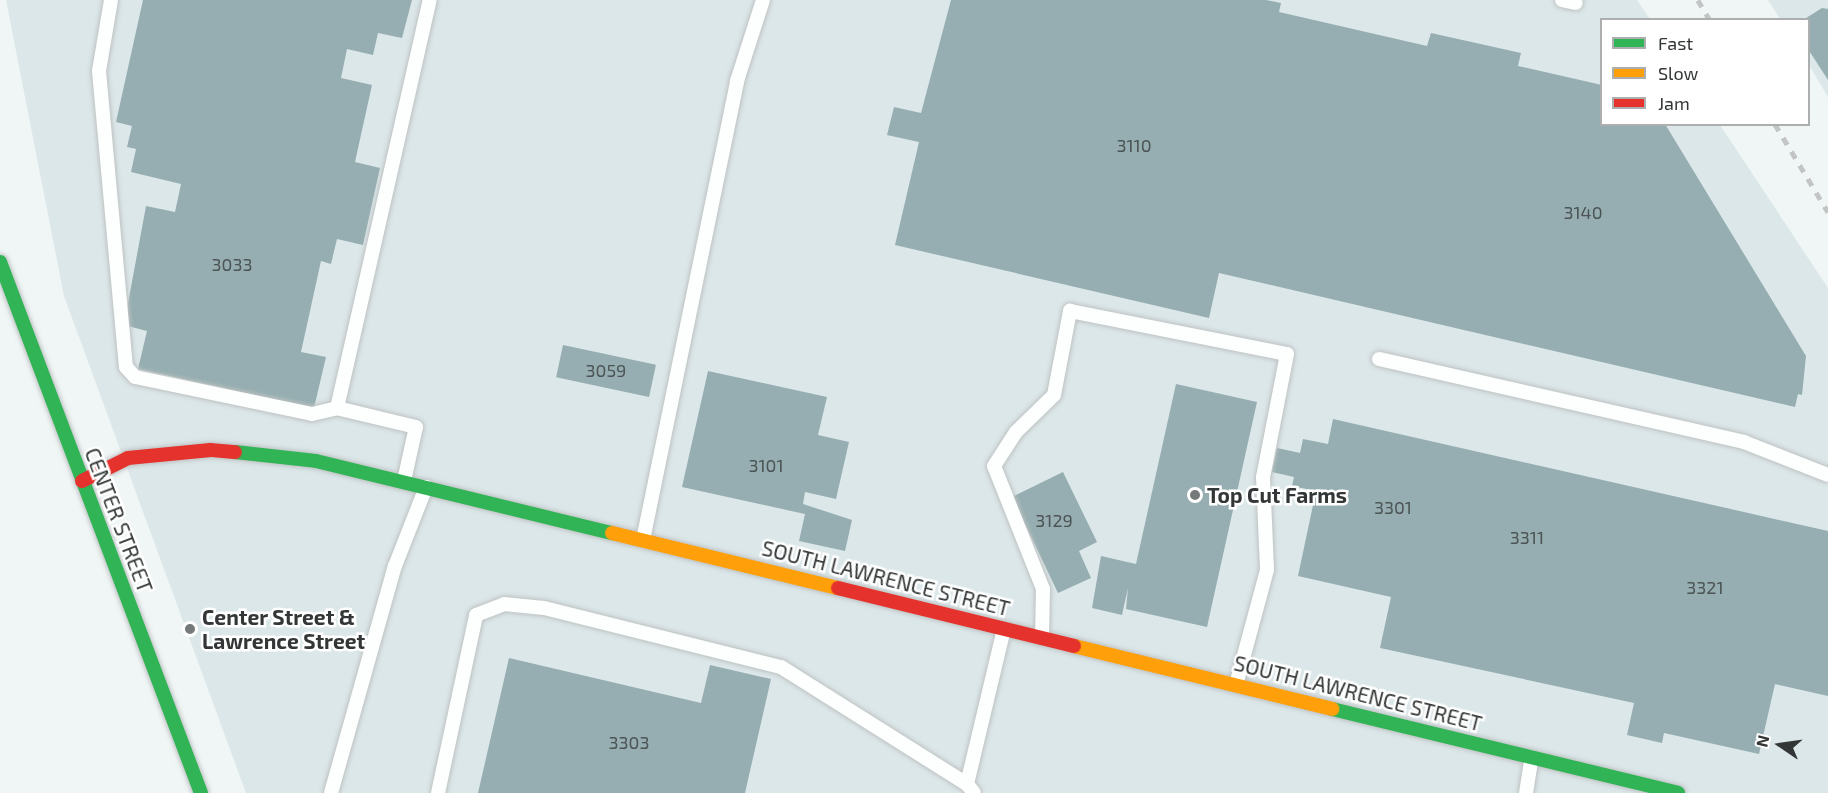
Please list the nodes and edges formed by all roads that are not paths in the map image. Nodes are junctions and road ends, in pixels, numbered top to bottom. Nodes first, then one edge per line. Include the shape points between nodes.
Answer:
1 (111, 0) edge
2 (430, 0) edge
3 (763, 0) edge
4 (1562, 0) edge
5 (1576, 3) dead end
6 (0, 262) edge
7 (1379, 359) dead end
8 (337, 408) junction
9 (1828, 475) edge
10 (82, 481) junction
11 (404, 481) junction
12 (426, 487) junction
13 (643, 540) junction
14 (1004, 628) junction
15 (1042, 638) junction
16 (1236, 685) junction
17 (1532, 757) junction
18 (971, 789) edge
19 (201, 793) edge
20 (331, 793) edge
21 (438, 793) edge
22 (1526, 793) edge
23 (1678, 793) edge

1 - 8 lane via 99,71 126,368 135,377 312,414
2 - 8 lane
3 - 13 lane via 737,81
4 - 5 lane
6 - 10 street, CENTER STREET
7 - 9 lane via 1744,442
8 - 11 lane via 416,427
10 - 11 street, SOUTH LAWRENCE STREET via 128,458 211,450 316,461
10 - 19 street, CENTER STREET
11 - 12 street, SOUTH LAWRENCE STREET
12 - 13 street, SOUTH LAWRENCE STREET
12 - 20 lane via 395,566
13 - 14 street, SOUTH LAWRENCE STREET
14 - 15 street, SOUTH LAWRENCE STREET
14 - 18 lane
15 - 16 street, SOUTH LAWRENCE STREET
15 - 16 lane via 1043,589 994,466 1016,432 1054,395 1070,311 1287,354 1263,477 1268,570
16 - 17 street, SOUTH LAWRENCE STREET
17 - 22 lane
17 - 23 street, SOUTH LAWRENCE STREET
18 - 21 lane via 781,667 544,608 504,604 476,615

